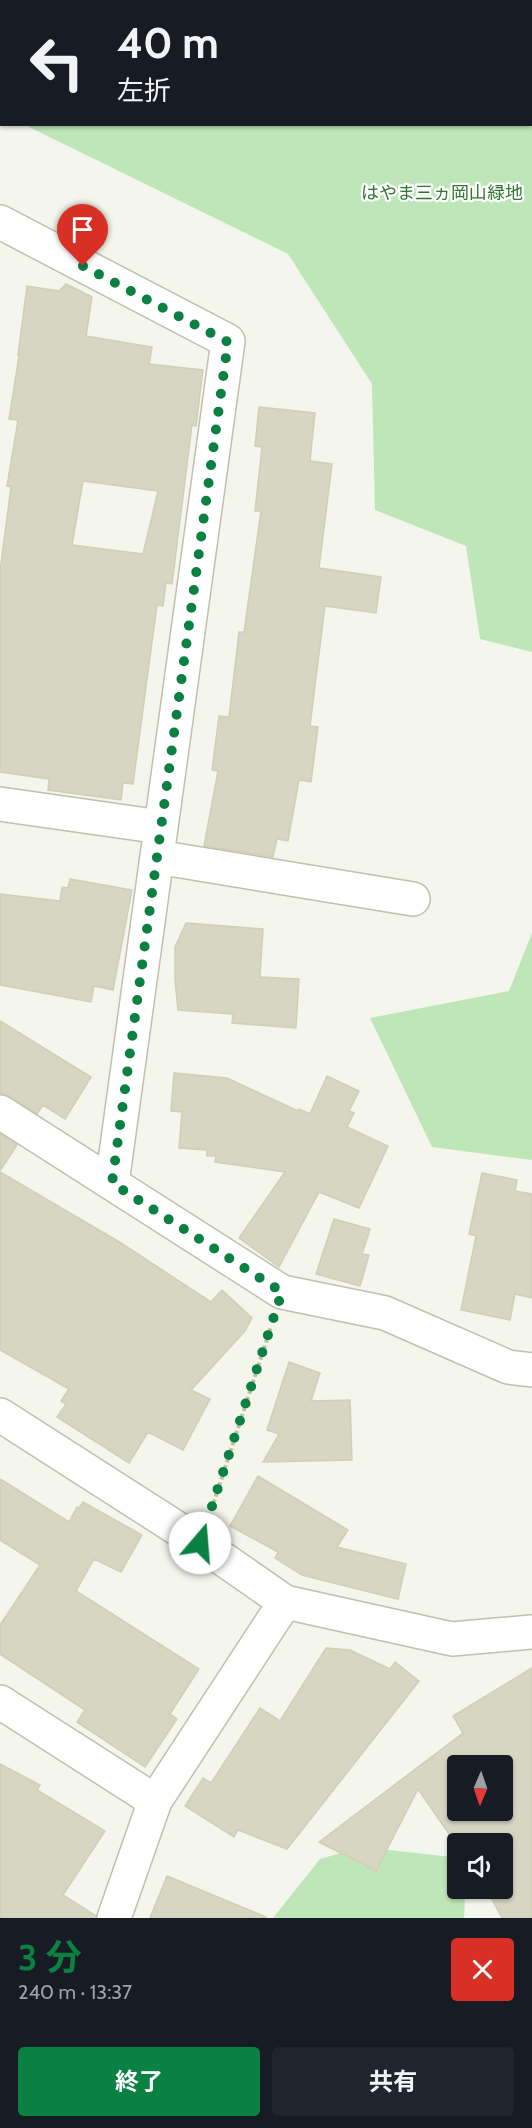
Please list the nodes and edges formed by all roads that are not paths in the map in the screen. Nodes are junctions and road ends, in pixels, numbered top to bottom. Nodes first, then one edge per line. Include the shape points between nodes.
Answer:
1 (0, 222) edge
2 (0, 804) edge
3 (159, 842) junction
4 (413, 899) dead end
5 (0, 1112) edge
6 (112, 1183) junction
7 (532, 1370) edge
8 (0, 1415) edge
9 (285, 1602) junction
10 (532, 1632) edge
11 (0, 1702) edge
12 (155, 1800) junction
13 (114, 1918) edge

1 - 3 street via 228,342
2 - 3 street
3 - 4 street
3 - 6 street
5 - 6 street
6 - 7 street via 282,1292 385,1313 508,1367
8 - 9 street
9 - 10 street via 452,1639
9 - 12 street
11 - 12 street
12 - 13 street

